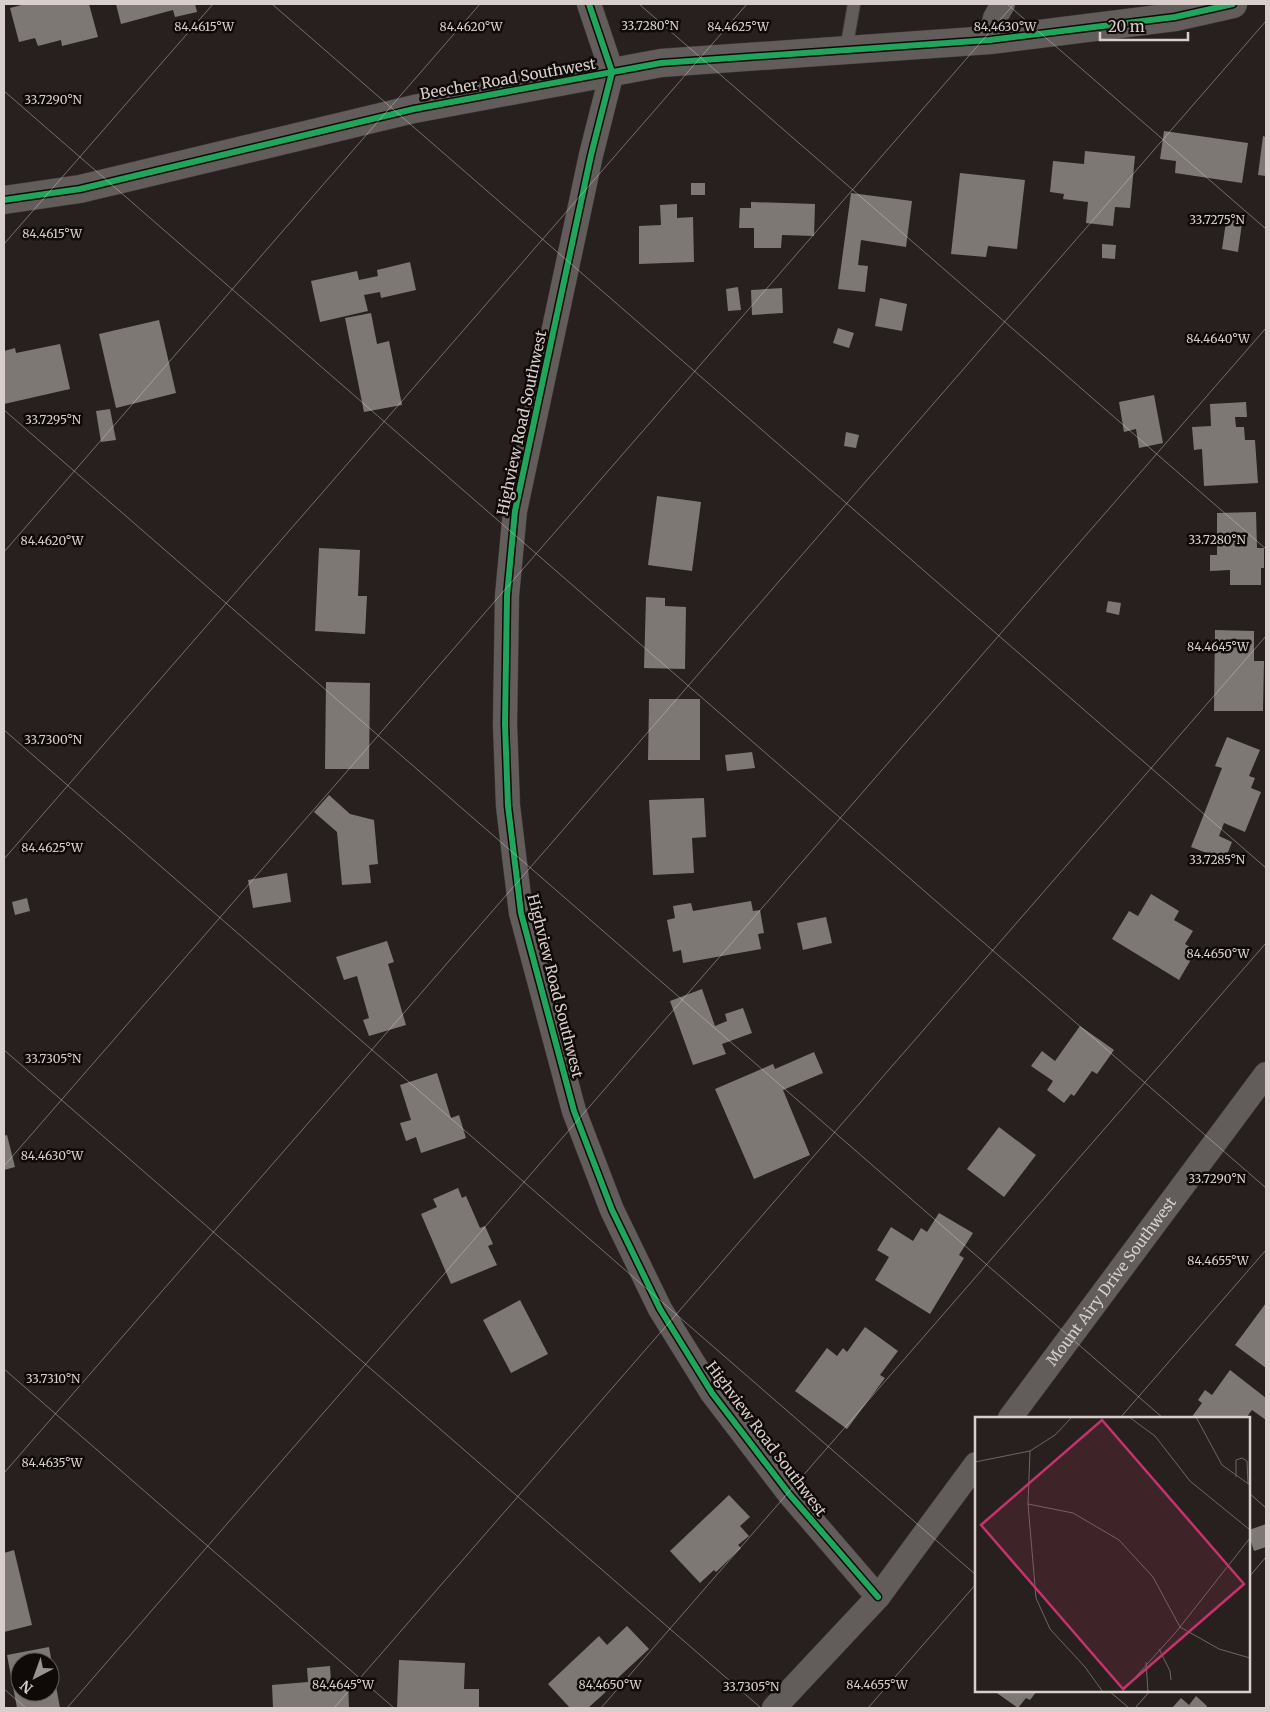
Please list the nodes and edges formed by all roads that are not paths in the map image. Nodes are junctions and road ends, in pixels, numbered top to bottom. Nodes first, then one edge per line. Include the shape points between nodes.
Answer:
1 (589, 4) edge
2 (854, 4) edge
3 (1004, 4) edge
4 (1232, 4) edge
5 (990, 40) junction
6 (846, 50) junction
7 (612, 72) junction
8 (4, 200) edge
9 (1266, 1074) edge
10 (1011, 1417) edge
11 (975, 1465) edge
12 (878, 1597) junction
13 (774, 1708) edge

1 - 7 street
2 - 6 lane
3 - 5 street via 995,18
4 - 5 street, Beecher Road Southwest via 1175,17
5 - 6 street, Beecher Road Southwest
6 - 7 street, Beecher Road Southwest via 661,63
7 - 8 street, Beecher Road Southwest via 414,109 80,189
7 - 12 street, Highview Road Southwest via 591,155 515,511 507,596 505,724 508,806 520,913 574,1111 612,1210 660,1309 712,1393 790,1494
9 - 10 street, Mount Airy Drive Southwest
11 - 12 street
12 - 13 street

